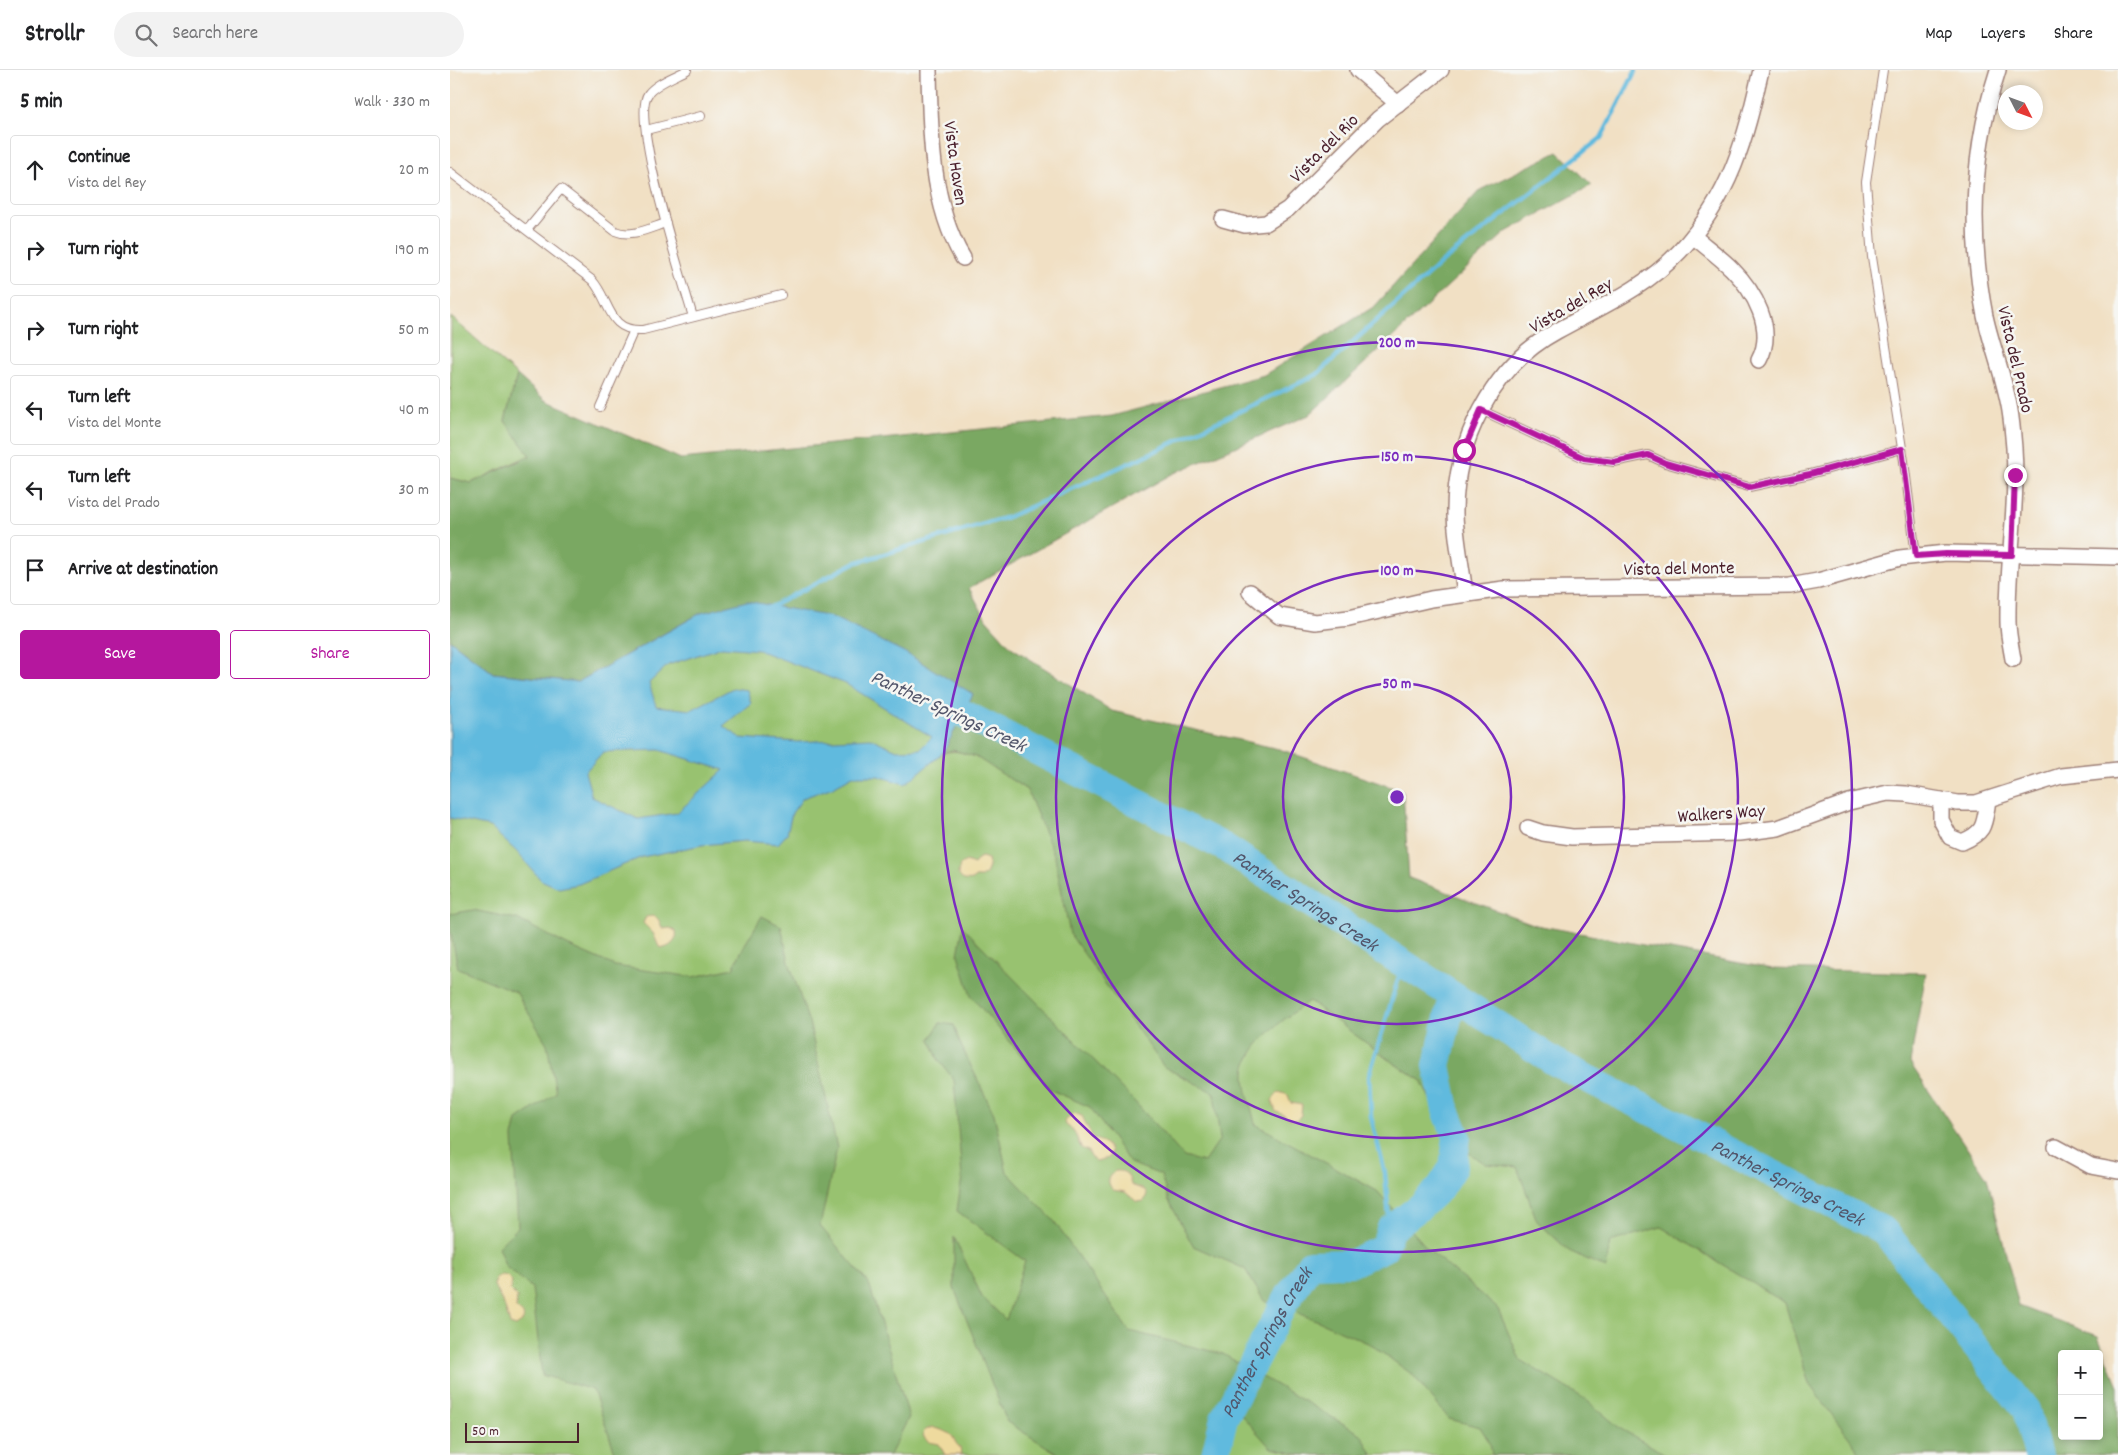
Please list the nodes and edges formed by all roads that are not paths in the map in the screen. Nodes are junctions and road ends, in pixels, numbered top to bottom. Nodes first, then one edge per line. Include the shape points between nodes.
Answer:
1 (687, 70) edge
2 (929, 70) edge
3 (1358, 70) edge
4 (1441, 70) edge
5 (1761, 70) edge
6 (1883, 70) edge
7 (1998, 70) edge
8 (1398, 104) junction
9 (701, 116) dead end
10 (646, 130) junction
11 (450, 172) edge
12 (1224, 219) dead end
13 (666, 223) junction
14 (527, 230) junction
15 (1693, 236) junction
16 (963, 258) dead end
17 (781, 295) dead end
18 (693, 317) junction
19 (634, 330) junction
20 (1759, 360) dead end
21 (600, 407) dead end
22 (1481, 410) junction
23 (1902, 449) junction
24 (2012, 555) junction
25 (1916, 556) junction
26 (2118, 557) edge
27 (1250, 592) dead end
28 (1466, 594) junction
29 (2013, 659) dead end
30 (2118, 770) edge
31 (1941, 800) junction
32 (1988, 800) junction
33 (1528, 828) dead end
34 (2056, 1147) dead end
35 (2118, 1171) edge

1 - 10 lane via 648,93 643,106
2 - 16 street, Vista Haven via 930,118 945,221
3 - 8 street
4 - 8 street, Vista del Rio
5 - 15 street, Vista del Rey via 1740,153 1715,205
6 - 23 lane via 1866,182 1872,257
7 - 24 street, Vista del Prado via 1982,126 1975,204 1977,266 1984,308 2010,411 2015,475
8 - 12 street, Vista del Rio via 1344,151 1288,209 1266,223 1245,225
9 - 10 lane
10 - 13 lane via 654,180
11 - 14 lane
13 - 14 lane via 622,234 561,189
13 - 18 lane
14 - 19 lane via 592,280 612,317 621,327
15 - 20 street via 1731,267 1748,289 1761,314 1766,335
15 - 22 street, Vista del Rey via 1636,289 1538,344 1506,374
17 - 18 lane
18 - 19 lane
19 - 21 lane
22 - 23 lane via 1584,458 1614,462 1648,455 1749,487
22 - 28 street, Vista del Rey via 1464,450 1456,493 1457,537
23 - 25 lane
24 - 25 street, Vista del Monte
24 - 26 street, Vista del Monte
24 - 29 street, Vista del Prado via 2008,622
25 - 28 street, Vista del Monte via 1818,582 1790,586 1504,589
27 - 28 street, Vista del Monte via 1279,616 1315,622
30 - 32 street, Walkers Way via 2062,776
31 - 32 street, Walkers Way via 1976,803
31 - 32 street via 1941,820 1950,837 1962,842 1977,836 1984,824
31 - 33 street, Walkers Way via 1888,793 1849,802 1778,828 1740,833 1572,837
34 - 35 street via 2091,1166

